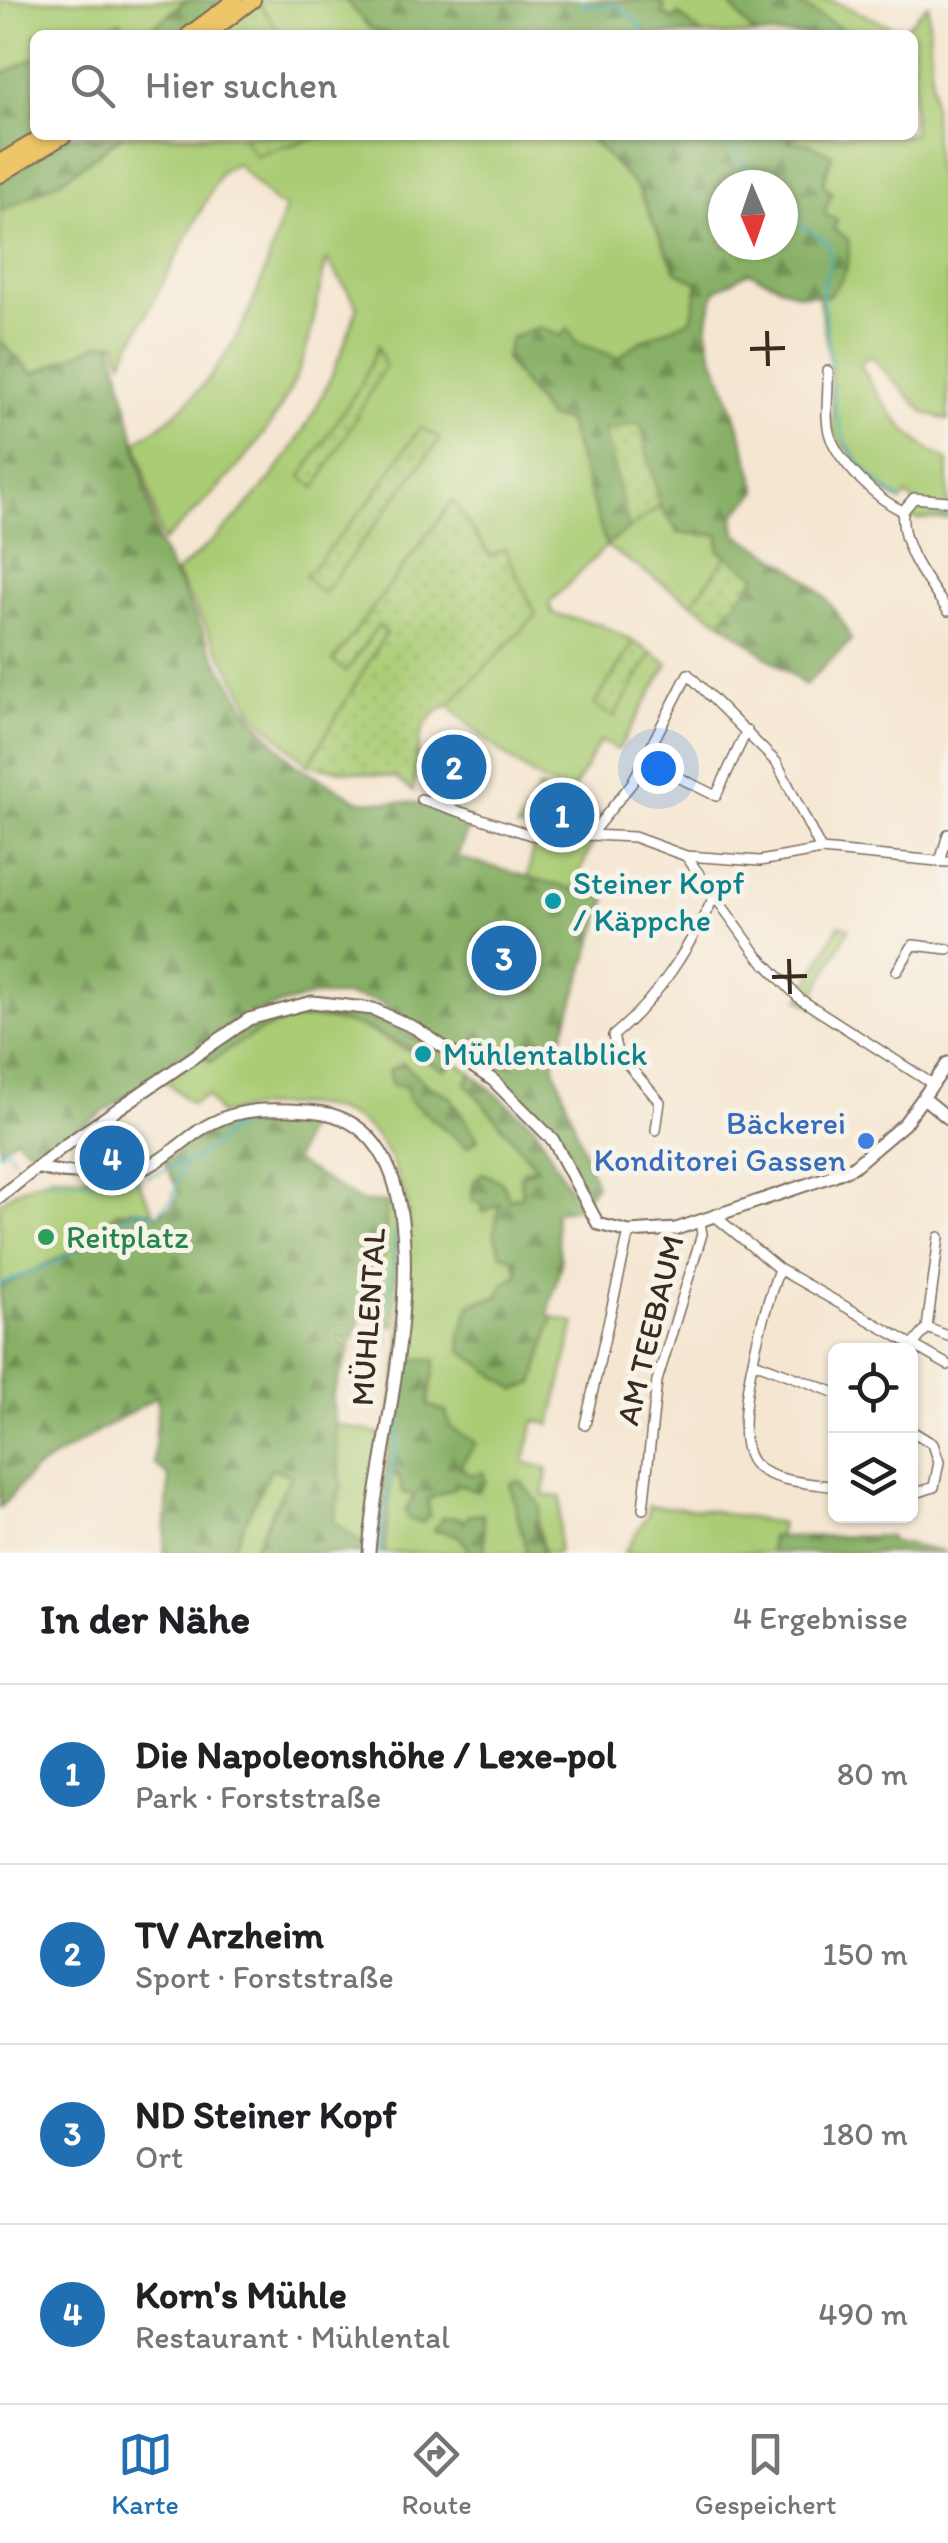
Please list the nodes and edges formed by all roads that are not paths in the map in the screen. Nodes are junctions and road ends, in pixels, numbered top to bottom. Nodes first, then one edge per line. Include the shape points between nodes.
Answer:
1 (234, 0) edge
2 (254, 0) edge
3 (195, 30) edge
4 (214, 30) edge
5 (37, 140) edge
6 (58, 140) edge
7 (0, 162) edge
8 (0, 175) edge
9 (828, 371) dead end
10 (948, 501) edge
11 (903, 511) junction
12 (948, 611) edge
13 (747, 730) junction
14 (678, 777) dead end
15 (421, 799) dead end
16 (948, 834) edge
17 (590, 835) junction
18 (822, 850) junction
19 (686, 856) junction
20 (944, 862) edge
21 (716, 893) junction
22 (948, 949) edge
23 (897, 970) dead end
24 (948, 1063) edge
25 (934, 1085) junction
26 (925, 1098) junction
27 (948, 1118) edge
28 (656, 1130) dead end
29 (36, 1167) junction
30 (0, 1197) edge
31 (738, 1209) junction
32 (716, 1217) junction
33 (700, 1222) junction
34 (734, 1231) junction
35 (629, 1232) junction
36 (939, 1238) dead end
37 (779, 1269) junction
38 (928, 1328) junction
39 (948, 1336) edge
40 (909, 1343) edge
41 (915, 1343) edge
42 (918, 1348) edge
43 (754, 1362) junction
44 (948, 1365) edge
45 (828, 1390) edge
46 (585, 1424) dead end
47 (918, 1435) edge
48 (828, 1485) edge
49 (918, 1493) edge
50 (643, 1509) dead end
51 (369, 1553) edge

1 - 3 highway
2 - 4 highway
5 - 7 highway
6 - 8 highway
9 - 11 street via 835,446 869,486
10 - 11 street via 914,498
11 - 12 street via 916,562
13 - 14 street via 716,796
13 - 17 street via 688,674 632,783
13 - 18 street via 777,763
15 - 17 street via 530,835
16 - 20 street
17 - 19 street via 638,838
18 - 19 street via 760,861
18 - 20 street
19 - 21 street
21 - 25 street via 758,956 800,999
21 - 28 street via 670,974 613,1036 618,1052 660,1102
22 - 23 street via 913,946
24 - 25 street
25 - 26 street
26 - 27 street
26 - 31 street via 853,1167
29 - 30 street
29 - 35 street via 249,1019 312,1002 358,1007 414,1028 494,1080 553,1140 598,1224
29 - 51 street, MÜHLENTAL via 140,1170 208,1124 252,1111 328,1113 369,1134 392,1175 404,1225 393,1384
31 - 32 street
31 - 34 street
32 - 33 street
32 - 34 street
33 - 35 street
33 - 50 street, AM TEEBAUM via 702,1234 657,1381
34 - 37 street
35 - 46 street
36 - 38 street
37 - 40 street
37 - 43 street
38 - 39 street
38 - 41 street
42 - 44 street
43 - 45 street
43 - 48 street via 744,1437 751,1460 768,1472
47 - 49 street via 934,1444 939,1468 934,1488

